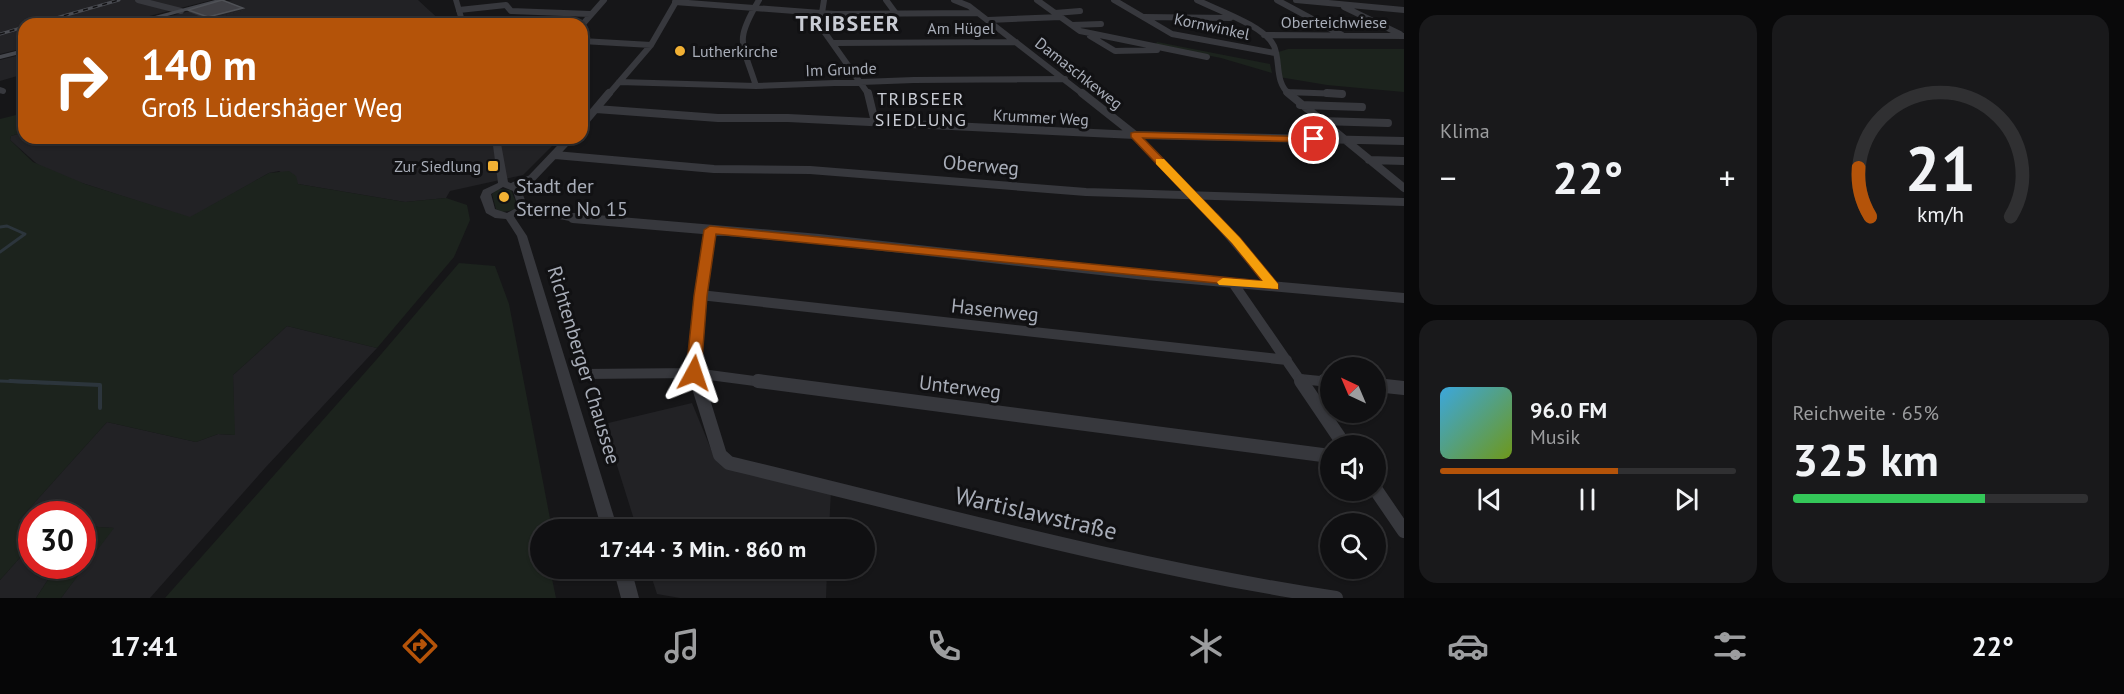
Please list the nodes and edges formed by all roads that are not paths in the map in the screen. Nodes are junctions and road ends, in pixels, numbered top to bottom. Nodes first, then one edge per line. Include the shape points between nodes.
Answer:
1 (138, 0) edge
2 (223, 0) edge
3 (456, 0) edge
4 (604, 0) edge
5 (759, 0) edge
6 (824, 0) edge
7 (886, 0) edge
8 (954, 0) edge
9 (1037, 0) edge
10 (1054, 0) edge
11 (1114, 0) edge
12 (1197, 0) edge
13 (1277, 0) edge
14 (1296, 0) edge
15 (676, 1) edge
16 (1338, 4) junction
17 (753, 9) junction
18 (459, 10) junction
19 (1404, 10) edge
20 (181, 11) junction
21 (1080, 11) dead end
22 (819, 13) junction
23 (978, 13) junction
24 (590, 14) junction
25 (897, 15) junction
26 (1058, 15) junction
27 (1143, 17) junction
28 (153, 18) edge
29 (461, 18) edge
30 (587, 18) edge
31 (1234, 18) junction
32 (988, 20) junction
33 (1101, 24) dead end
34 (1072, 25) junction
35 (1080, 31) junction
36 (1264, 35) junction
37 (1344, 36) junction
38 (1403, 36) edge
39 (588, 41) edge
40 (1017, 42) junction
41 (833, 43) junction
42 (651, 45) junction
43 (1163, 49) junction
44 (18, 52) edge
45 (1275, 53) junction
46 (0, 57) edge
47 (1207, 57) dead end
48 (1065, 79) junction
49 (619, 82) junction
50 (862, 82) junction
51 (756, 86) junction
52 (1286, 92) junction
53 (1342, 94) dead end
54 (1300, 105) junction
55 (1362, 106) dead end
56 (596, 109) junction
57 (588, 118) edge
58 (1320, 121) junction
59 (875, 122) junction
60 (1388, 123) dead end
61 (1135, 135) junction
62 (1342, 140) junction
63 (1404, 141) edge
64 (497, 144) edge
65 (565, 144) edge
66 (555, 155) junction
67 (1369, 160) junction
68 (1404, 161) edge
69 (1399, 181) edge
70 (503, 184) junction
71 (514, 186) junction
72 (1404, 188) edge
73 (1195, 197) junction
74 (1404, 202) edge
75 (523, 208) junction
76 (509, 216) junction
77 (710, 230) junction
78 (1233, 283) junction
79 (1274, 286) junction
80 (700, 296) junction
81 (1404, 298) edge
82 (1287, 360) junction
83 (694, 373) junction
84 (583, 374) dead end
85 (1300, 379) junction
86 (1320, 381) edge
87 (1386, 386) edge
88 (1404, 388) edge
89 (1338, 435) edge
90 (1320, 455) edge
91 (1384, 501) edge
92 (607, 519) edge
93 (1404, 531) edge
94 (626, 579) edge
95 (632, 598) edge
96 (1336, 598) edge

1 - 20 street
2 - 20 main road
3 - 18 street
4 - 24 street
5 - 17 street
6 - 22 street
7 - 25 street
8 - 23 street, Damaschkeweg
9 - 10 street
9 - 26 street
11 - 27 street, Kornwinkel
12 - 31 street
13 - 37 street
14 - 16 street
15 - 17 street
15 - 42 street
16 - 19 street
16 - 38 street
17 - 22 street
17 - 51 street via 741,39
18 - 24 street via 506,5 511,11
18 - 29 street
20 - 28 main road
21 - 26 street
22 - 25 street
22 - 41 street via 818,23
23 - 25 street
23 - 32 street, Damaschkeweg
24 - 30 street
26 - 32 street
26 - 34 street
27 - 31 street
27 - 45 street, Kornwinkel via 1172,34
31 - 36 street
32 - 40 street, Damaschkeweg
33 - 34 street
34 - 35 street
35 - 43 street
35 - 43 street via 1115,51
36 - 37 street, Oberteichwiese
36 - 45 street
37 - 38 street, Oberteichwiese
39 - 42 street
40 - 41 street, Am Hügel
40 - 48 street, Damaschkeweg
41 - 50 street
42 - 49 street
43 - 47 street
44 - 46 main road
45 - 52 street via 1280,83
48 - 50 street, Im Grunde
48 - 61 street, Damaschkeweg
49 - 51 street, Im Grunde
49 - 56 street
50 - 51 street, Im Grunde
50 - 59 street via 870,96
52 - 53 street
52 - 54 street
54 - 55 street
54 - 58 street
56 - 57 street
56 - 59 street, Krummer Weg
58 - 60 street
58 - 62 street
59 - 61 street, Krummer Weg
61 - 62 street, Krummer Weg
61 - 73 street, Damaschkeweg
62 - 63 street, Krummer Weg
62 - 67 street
64 - 70 street
65 - 66 street
66 - 71 street via 531,179
66 - 73 street, Oberweg
67 - 68 street
67 - 69 street
69 - 72 street
70 - 71 street
70 - 76 street via 489,189 485,197 490,211
71 - 75 street
73 - 74 street, Oberweg
73 - 79 street, Damaschkeweg
75 - 76 street
75 - 77 street via 585,220
76 - 92 street, Richtenberger Chaussee via 522,236
77 - 78 street
77 - 80 street
78 - 79 street
78 - 82 street
79 - 81 street
80 - 82 street, Hasenweg
80 - 83 street
82 - 85 street
83 - 84 street, Unterweg
83 - 90 street, Unterweg
83 - 96 street, Wartislawstraße via 720,455 729,463 1117,556
85 - 86 street
85 - 89 street
87 - 88 street
91 - 93 street
94 - 95 street

